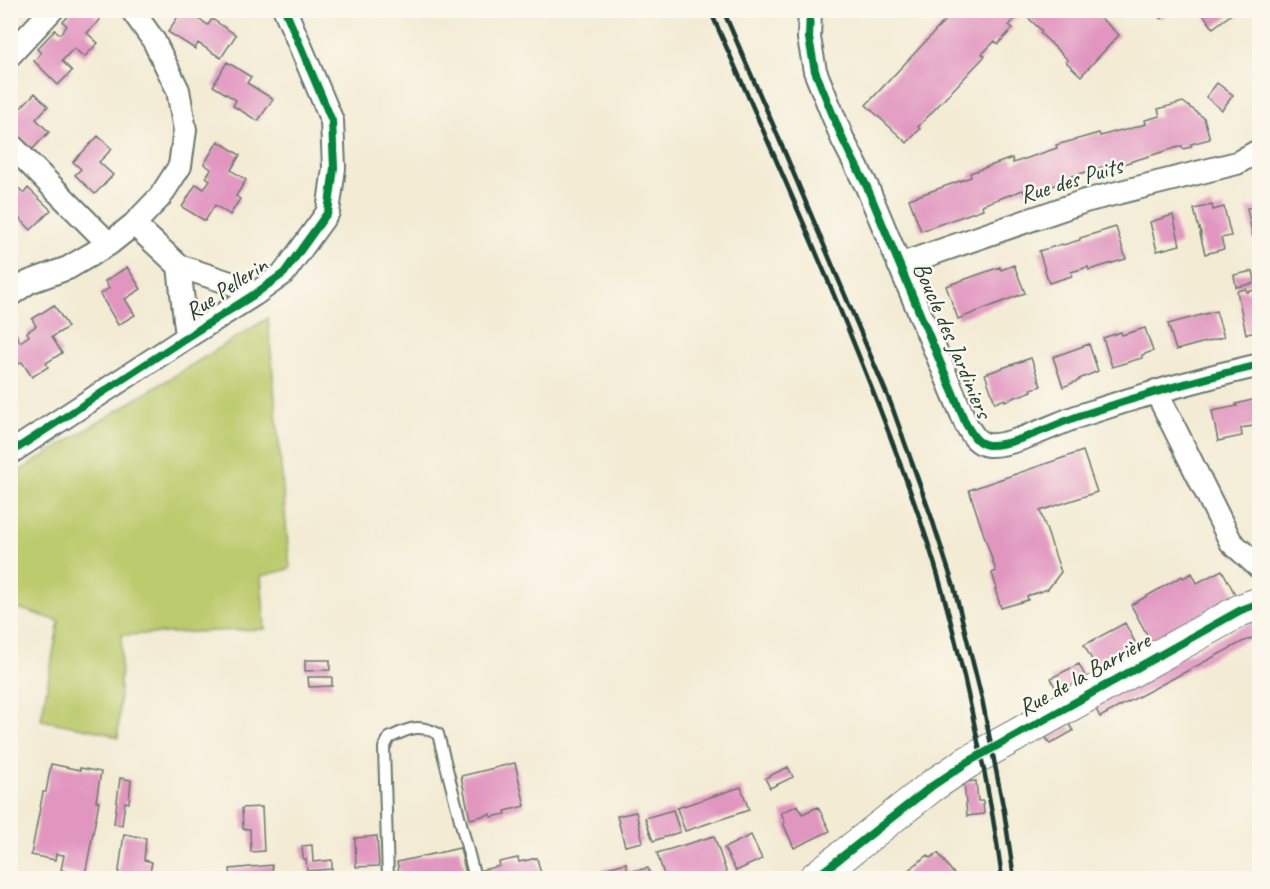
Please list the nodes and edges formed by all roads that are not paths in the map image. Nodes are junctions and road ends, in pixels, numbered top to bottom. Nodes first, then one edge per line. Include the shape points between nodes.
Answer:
1 (52, 10) edge
2 (132, 10) edge
3 (285, 10) edge
4 (810, 10) edge
5 (10, 55) edge
6 (10, 144) edge
7 (1260, 150) edge
8 (134, 224) junction
9 (109, 244) junction
10 (899, 265) junction
11 (179, 266) junction
12 (255, 294) junction
13 (10, 295) edge
14 (187, 337) junction
15 (1260, 365) edge
16 (1156, 391) junction
17 (10, 453) edge
18 (1260, 568) edge
19 (1260, 603) edge
20 (388, 879) edge
21 (475, 879) edge
22 (815, 879) edge

1 - 5 street
2 - 8 street via 154,41 178,90 185,130 180,166
3 - 12 street, Rue Pellerin via 332,121 334,168 328,212 284,273
4 - 10 street, Boucle des Jardiniers via 809,38 815,71
6 - 9 street
7 - 10 street, Rue des Puits via 1237,163 1085,201
8 - 9 street
8 - 11 street
9 - 13 street
10 - 16 street, Boucle des Jardiniers via 976,440 987,445 1006,444
11 - 12 street
11 - 14 street
12 - 14 street, Rue Pellerin
14 - 17 street, Rue Pellerin
15 - 16 street, Boucle des Jardiniers
16 - 18 street via 1231,542
19 - 22 street, Rue de la Barrière via 992,747 932,786
20 - 21 lane via 384,748 389,738 408,728 428,728 438,734

